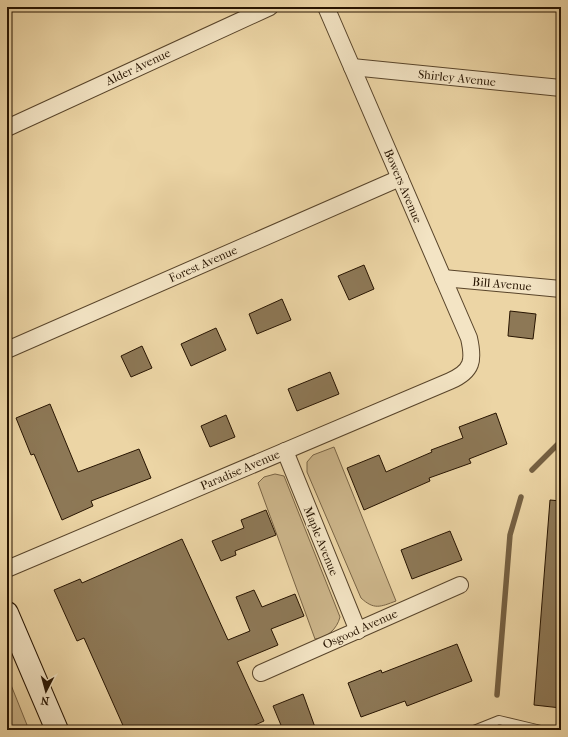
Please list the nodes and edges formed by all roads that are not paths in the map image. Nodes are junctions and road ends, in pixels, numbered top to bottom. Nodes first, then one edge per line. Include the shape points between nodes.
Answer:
1 (270, 7) edge
2 (326, 7) edge
3 (352, 67) junction
4 (561, 88) edge
5 (7, 128) edge
6 (400, 178) junction
7 (443, 278) junction
8 (561, 289) edge
9 (7, 350) edge
10 (470, 367) joint
11 (285, 451) junction
12 (7, 569) edge
13 (460, 585) dead end
14 (7, 613) edge
15 (358, 631) junction
16 (261, 674) dead end
17 (56, 730) edge
18 (474, 730) edge
19 (541, 730) edge

1 - 5 street, Alder Avenue
2 - 3 street, Bowers Avenue
3 - 4 street, Shirley Avenue
3 - 6 street, Bowers Avenue
6 - 7 street, Bowers Avenue
6 - 9 street, Forest Avenue
7 - 8 street, Bill Avenue
7 - 10 street, Bowers Avenue via 469,338 472,352
10 - 11 street, Paradise Avenue via 450,381
11 - 12 street, Paradise Avenue
11 - 15 street, Maple Avenue
13 - 15 street, Osgood Avenue
14 - 17 main road
15 - 16 street, Osgood Avenue
18 - 19 lane via 499,720

